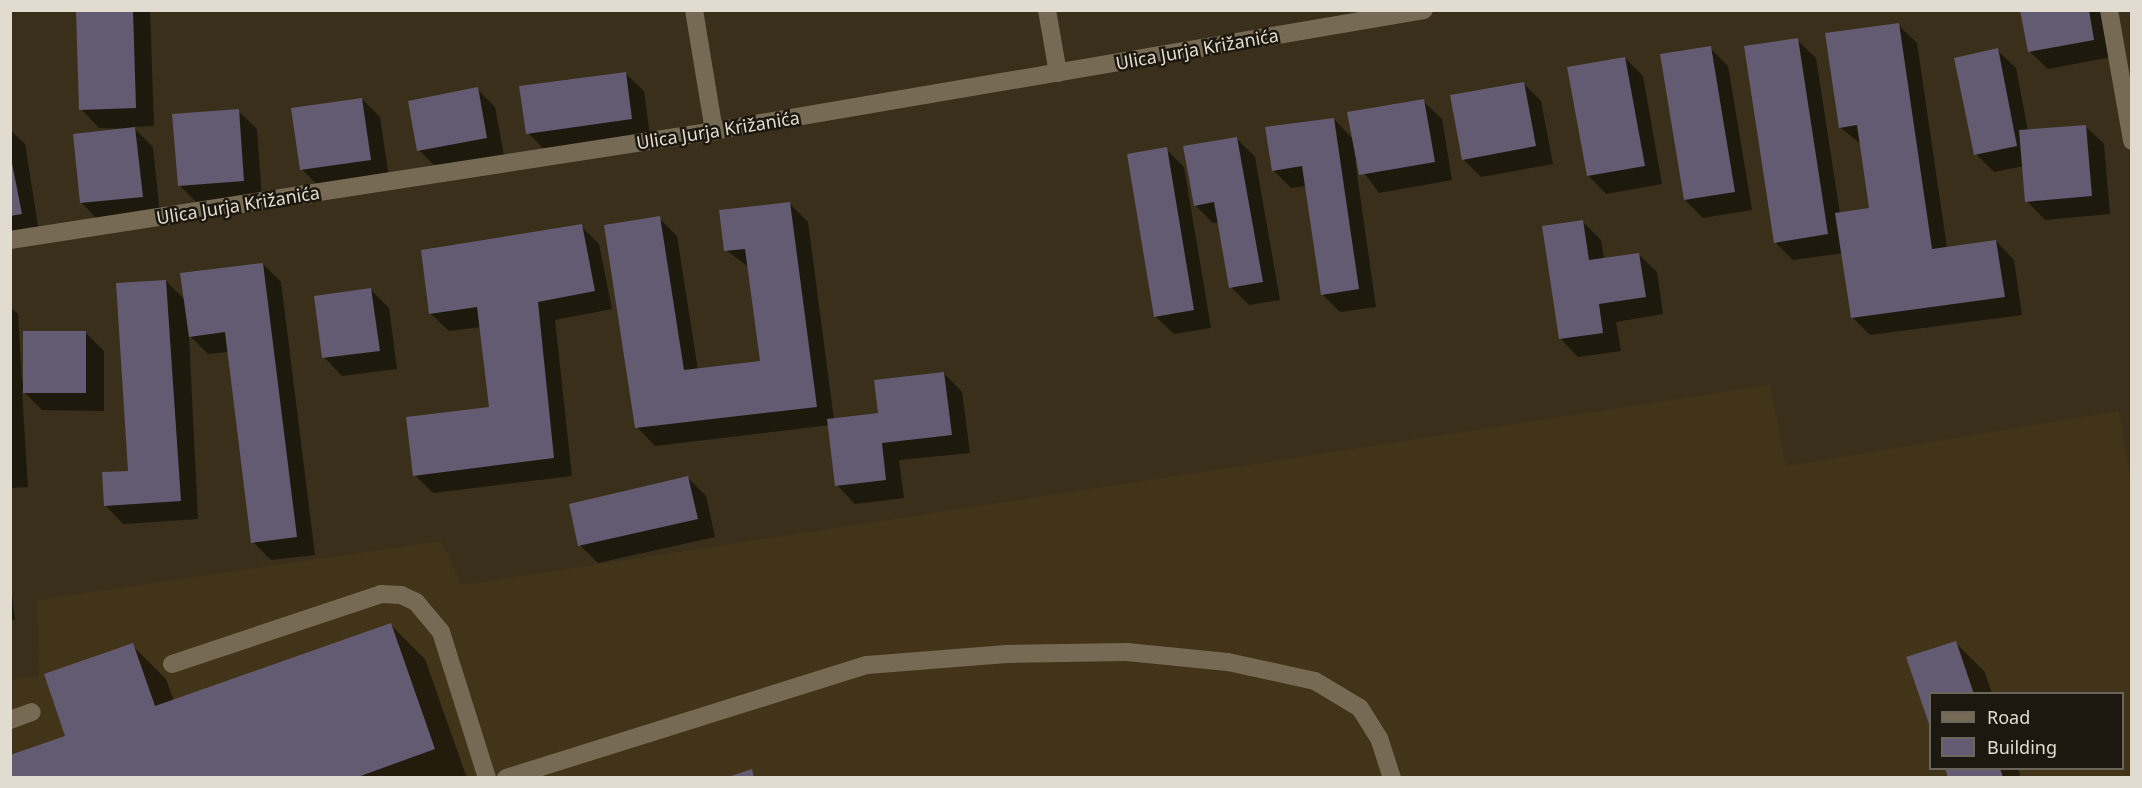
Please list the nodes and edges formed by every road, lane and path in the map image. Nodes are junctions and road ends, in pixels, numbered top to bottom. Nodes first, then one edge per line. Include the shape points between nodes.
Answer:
1 (694, 10) edge
2 (1047, 10) edge
3 (1424, 10) edge
4 (2109, 10) edge
5 (1058, 73) junction
6 (714, 131) junction
7 (2132, 141) edge
8 (10, 240) edge
9 (172, 664) dead end
10 (32, 712) dead end
11 (10, 720) edge
12 (487, 777) edge
13 (506, 777) edge
14 (1392, 777) edge

1 - 6 street
2 - 5 street
3 - 5 street, Ulica Jurja Križanića
4 - 7 street
5 - 6 street, Ulica Jurja Križanića
6 - 8 street, Ulica Jurja Križanića
9 - 12 street via 381,594 400,595 416,602 441,632
10 - 11 street
13 - 14 street via 867,665 1007,654 1127,652 1228,662 1315,681 1360,708 1379,738

